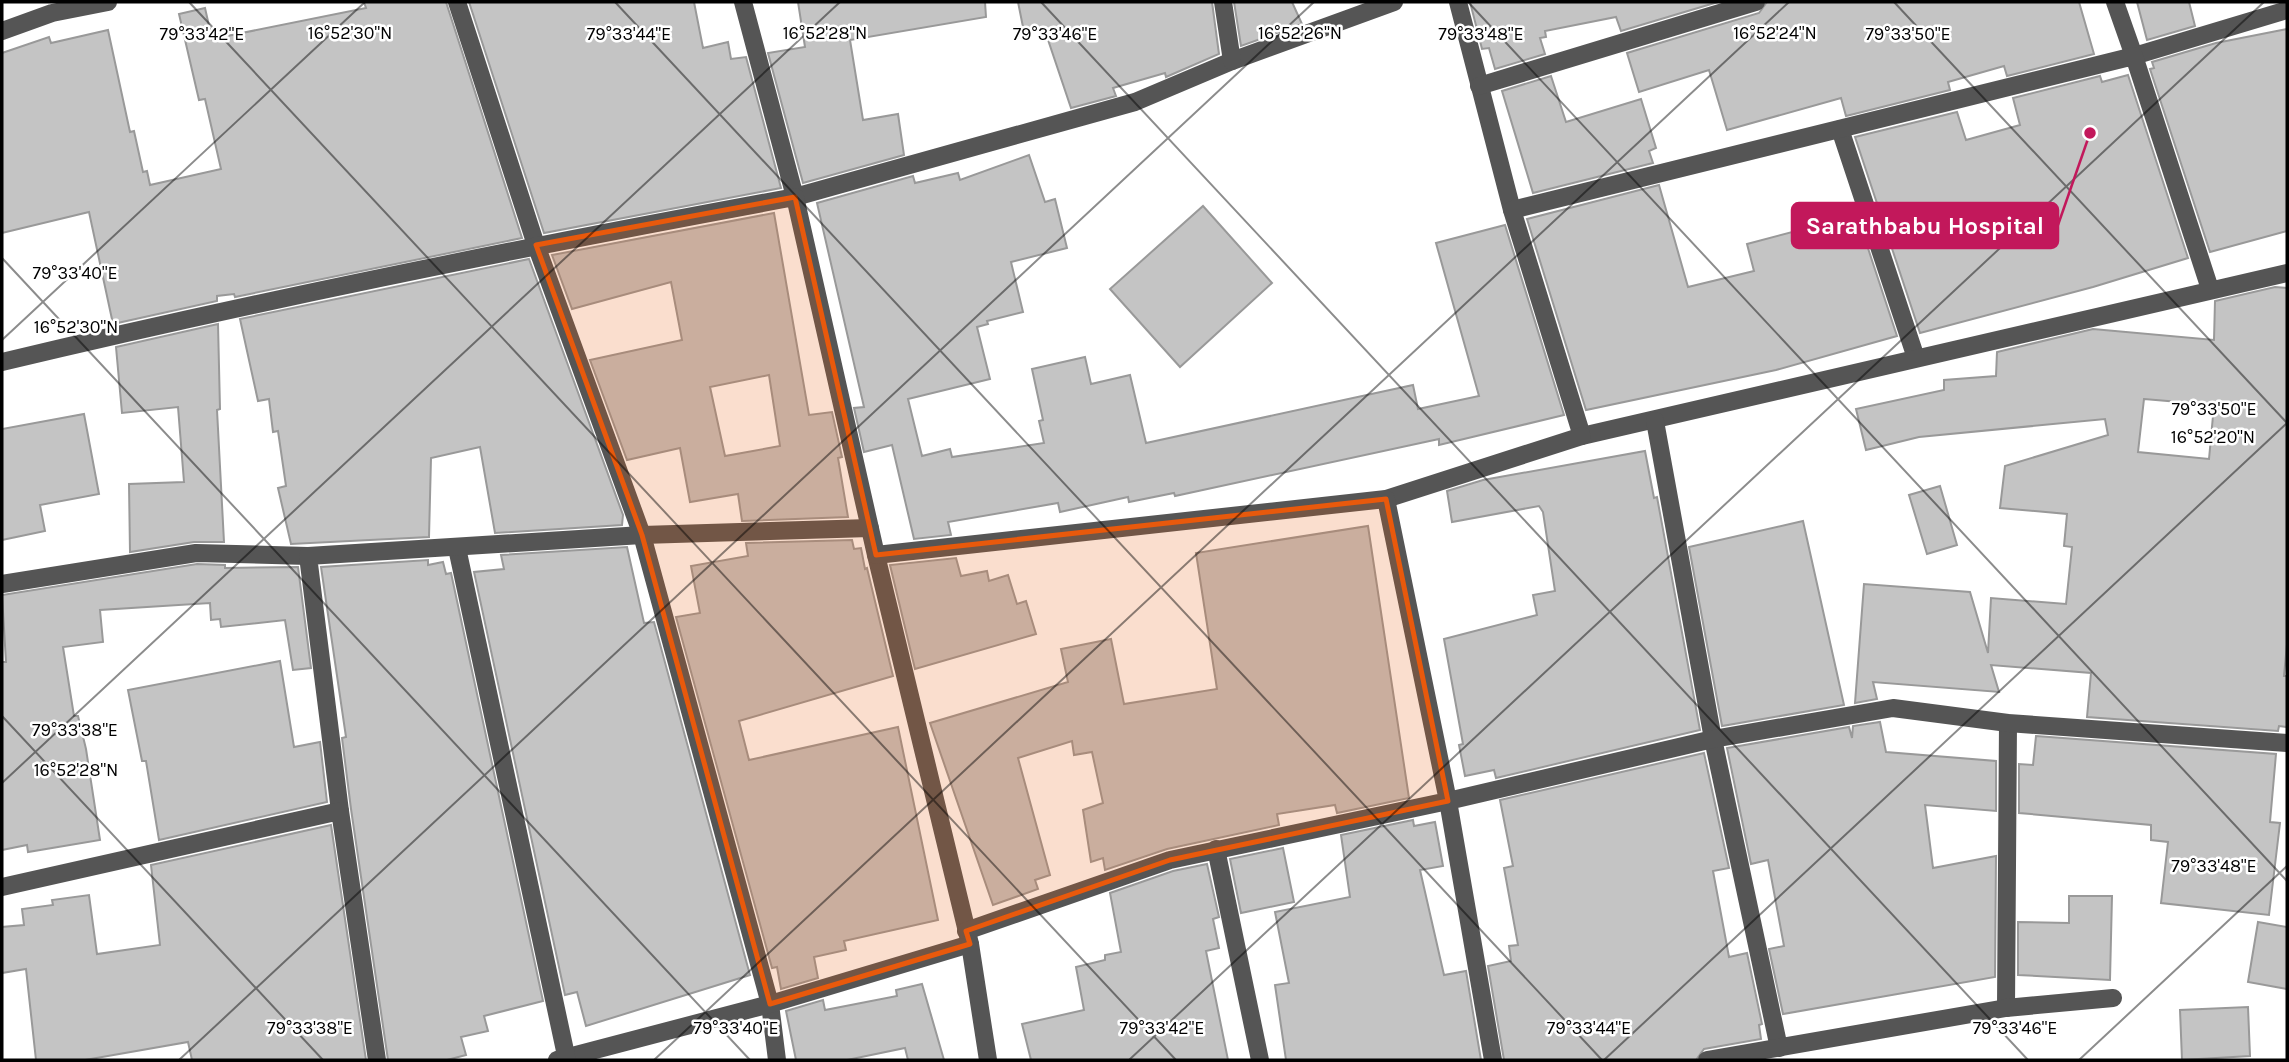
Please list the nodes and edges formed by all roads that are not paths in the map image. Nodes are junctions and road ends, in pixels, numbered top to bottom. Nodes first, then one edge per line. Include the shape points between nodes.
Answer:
1 (108, 2) edge
2 (457, 2) edge
3 (743, 2) edge
4 (1223, 2) edge
5 (1394, 2) edge
6 (1458, 2) edge
7 (1756, 2) edge
8 (2115, 2) edge
9 (50, 8) edge
10 (2287, 10) edge
11 (2, 31) edge
12 (2134, 56) junction
13 (1231, 61) junction
14 (1479, 86) junction
15 (1840, 129) junction
16 (795, 197) junction
17 (1512, 210) junction
18 (536, 245) junction
19 (2287, 273) edge
20 (2210, 289) junction
21 (1916, 358) junction
22 (2, 362) edge
23 (1655, 421) junction
24 (1582, 436) junction
25 (1386, 499) junction
26 (870, 528) junction
27 (642, 535) junction
28 (457, 548) junction
29 (876, 555) junction
30 (308, 556) junction
31 (2, 584) edge
32 (2008, 723) junction
33 (1713, 739) junction
34 (2287, 743) edge
35 (1448, 801) junction
36 (340, 811) junction
37 (1216, 849) junction
38 (2, 887) edge
39 (968, 937) junction
40 (2113, 998) dead end
41 (771, 1004) junction
42 (2006, 1008) junction
43 (1779, 1048) junction
44 (564, 1059) edge
45 (377, 1060) edge
46 (777, 1060) edge
47 (988, 1060) edge
48 (1260, 1060) edge
49 (1493, 1060) edge
50 (1707, 1060) edge

1 - 9 street
2 - 18 street
3 - 16 street
4 - 13 street
5 - 13 street
6 - 14 street
7 - 14 street
8 - 12 street
9 - 11 street
10 - 12 street
12 - 15 street
12 - 20 street
13 - 16 street via 1135,102
14 - 17 street
15 - 17 street
15 - 21 street
16 - 18 street
16 - 26 street
17 - 24 street
18 - 22 street via 204,313
18 - 27 street
19 - 20 street
20 - 21 street
21 - 23 street
23 - 24 street
23 - 33 street
24 - 25 street
25 - 29 street
25 - 35 street
26 - 27 street
26 - 29 street
27 - 28 street
27 - 41 street
28 - 30 street
28 - 44 street
29 - 39 street
30 - 31 street via 196,553
30 - 36 street
32 - 33 street via 1893,708
32 - 34 street
32 - 42 street
33 - 35 street
33 - 43 street
35 - 37 street
35 - 49 street
36 - 38 street
36 - 45 street
37 - 39 street via 1170,860
37 - 48 street
39 - 41 street
39 - 47 street
40 - 42 street
41 - 44 street
41 - 46 street
42 - 43 street
43 - 50 street

